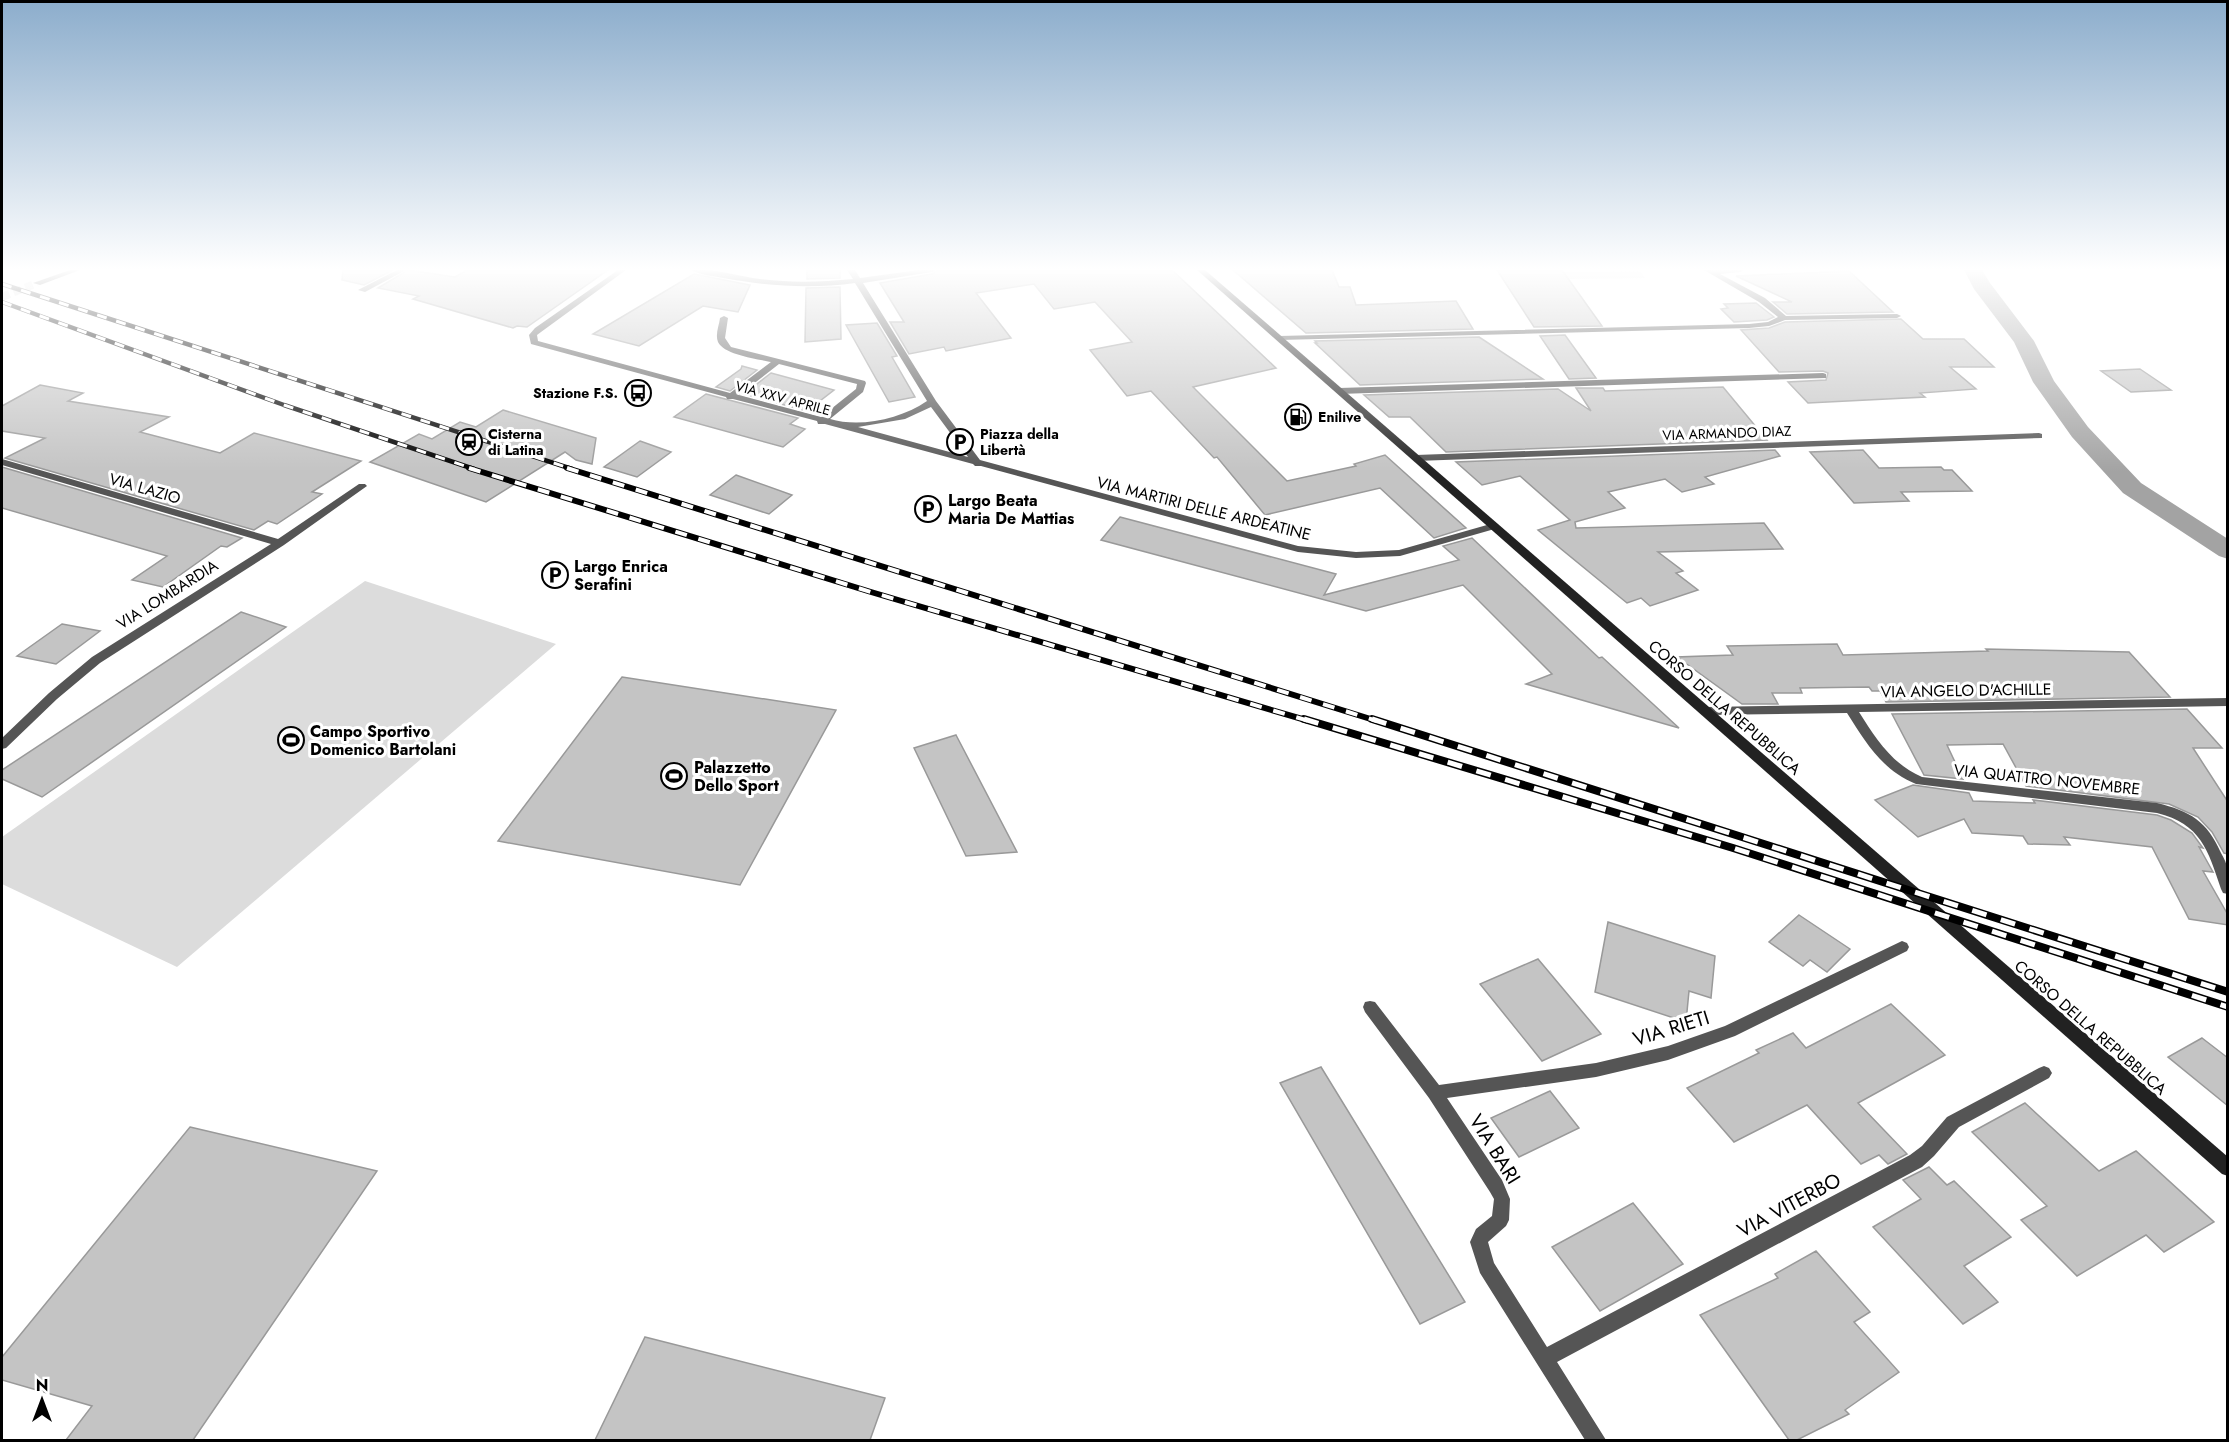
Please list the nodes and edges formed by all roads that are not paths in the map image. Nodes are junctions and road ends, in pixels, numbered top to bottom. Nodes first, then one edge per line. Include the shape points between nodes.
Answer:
1 (533, 337) edge
2 (721, 337) edge
3 (892, 337) edge
4 (1307, 337) edge
5 (1279, 338) joint
6 (777, 362) junction
7 (1823, 375) dead end
8 (1339, 391) junction
9 (730, 397) junction
10 (932, 402) junction
11 (821, 422) junction
12 (836, 426) junction
13 (2039, 436) dead end
14 (1416, 458) junction
15 (2, 462) edge
16 (978, 464) junction
17 (362, 486) dead end
18 (1494, 526) junction
19 (280, 543) junction
20 (2228, 702) edge
21 (1851, 709) junction
22 (1705, 711) junction
23 (2, 745) edge
24 (2228, 889) edge
25 (1902, 947) dead end
26 (1370, 1007) dead end
27 (2044, 1073) dead end
28 (1435, 1093) junction
29 (2228, 1168) edge
30 (1543, 1359) junction
31 (1596, 1440) edge

1 - 9 street, VIA XXV APRILE via 540,345
2 - 6 street via 725,346 738,352
3 - 10 street
4 - 5 street
5 - 8 street, CORSO DELLA REPUBBLICA
6 - 9 street
6 - 11 street via 863,385
7 - 8 street
8 - 14 street, CORSO DELLA REPUBBLICA
9 - 11 street, VIA XXV APRILE
10 - 12 street via 902,417
10 - 16 street
11 - 12 street, VIA XXV APRILE
12 - 16 street
13 - 14 street, VIA ARMANDO DIAZ
14 - 18 street, CORSO DELLA REPUBBLICA
15 - 19 street, VIA LAZIO
16 - 18 street, VIA MARTIRI DELLE ARDEATINE via 1319,553 1400,553
17 - 19 street, VIA LOMBARDIA
18 - 22 street, CORSO DELLA REPUBBLICA
19 - 23 street, VIA LOMBARDIA via 96,660
20 - 21 street, VIA ANGELO D'ACHILLE
21 - 22 street, VIA ANGELO D'ACHILLE
21 - 24 street, VIA QUATTRO NOVEMBRE via 1886,762 1920,781 2157,808 2186,817 2208,838
22 - 29 street, CORSO DELLA REPUBBLICA
25 - 28 street, VIA RIETI via 1716,1037 1668,1053 1596,1070
26 - 28 street, VIA BARI
27 - 30 street, VIA VITERBO via 1953,1122 1916,1161
28 - 30 street, VIA BARI via 1503,1199 1500,1220 1482,1235 1480,1253
30 - 31 street, VIA BARI

